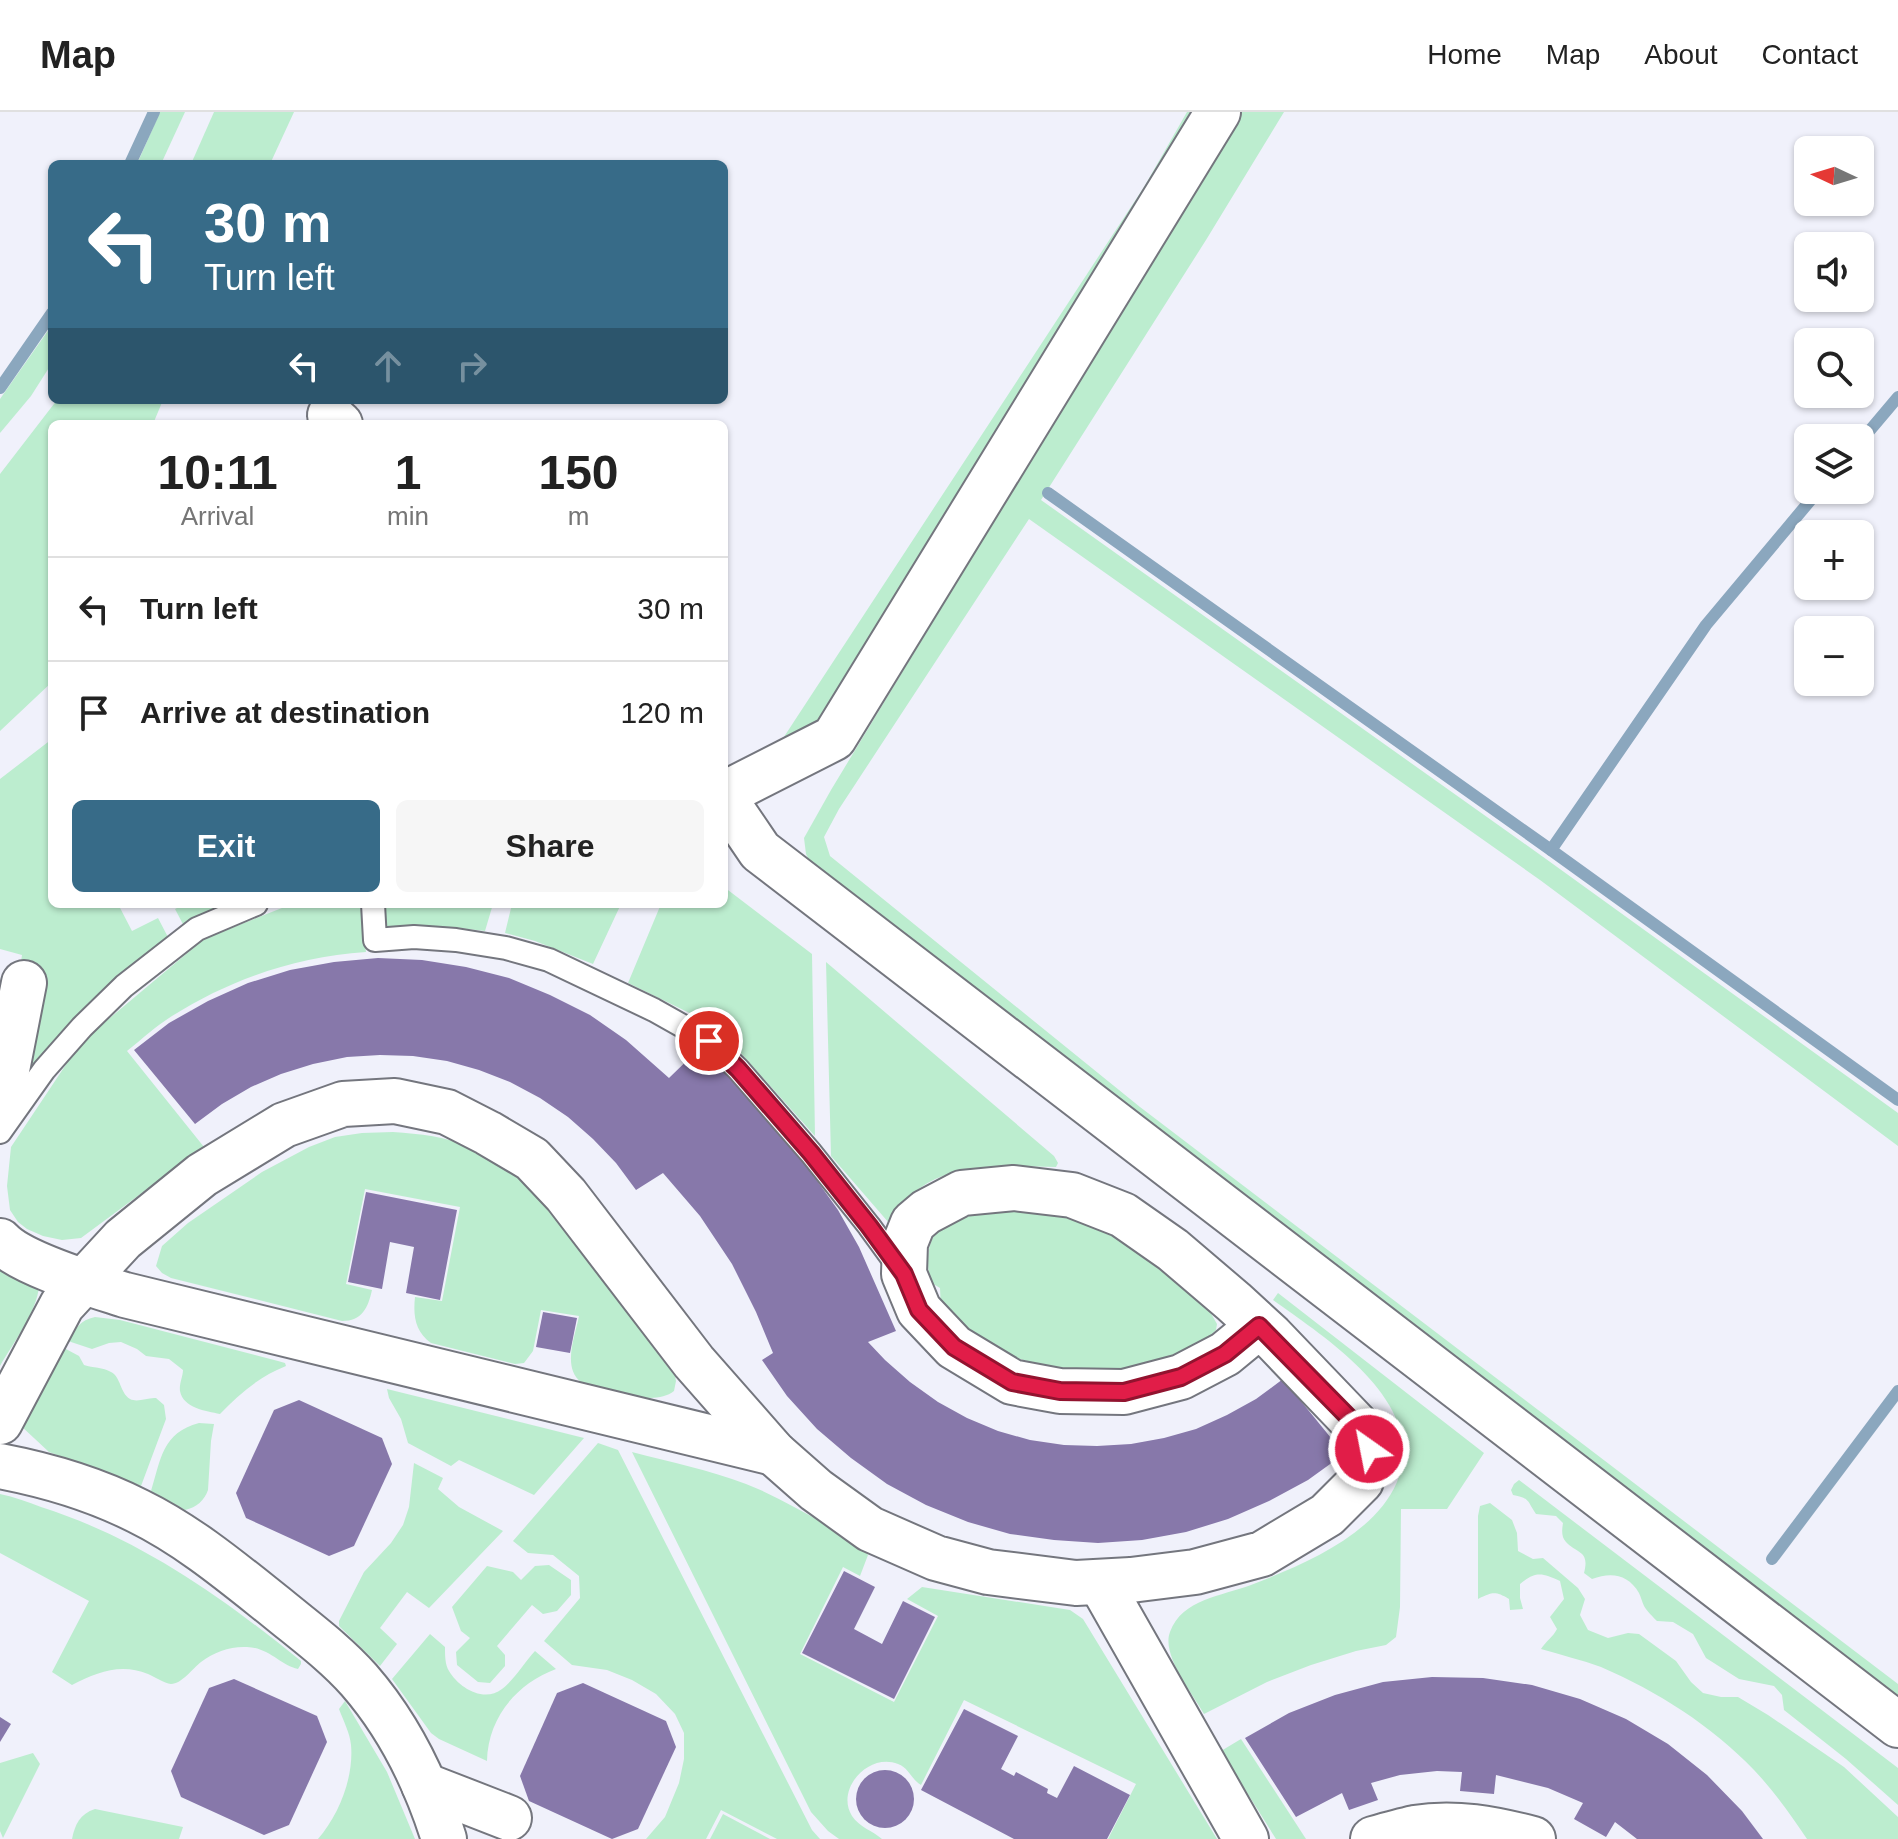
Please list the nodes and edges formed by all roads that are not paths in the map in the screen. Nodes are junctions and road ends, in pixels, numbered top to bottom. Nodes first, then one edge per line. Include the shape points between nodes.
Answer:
1 (1218, 112) edge
2 (728, 794) edge
3 (728, 802) edge
4 (247, 908) edge
5 (373, 908) edge
6 (24, 983) dead end
7 (0, 1106) edge
8 (0, 1132) edge
9 (0, 1241) edge
10 (904, 1274) junction
11 (83, 1282) junction
12 (1259, 1326) junction
13 (0, 1422) edge
14 (774, 1453) junction
15 (0, 1466) edge
16 (1100, 1582) junction
17 (1898, 1725) edge
18 (424, 1785) junction
19 (509, 1818) dead end
20 (444, 1839) edge
21 (1246, 1839) edge
22 (1373, 1839) edge
23 (1533, 1839) edge

1 - 2 street via 834,738
3 - 17 street via 760,851
4 - 8 lane via 197,929 124,986 44,1070
5 - 10 lane via 375,940 456,940 549,960 709,1041 811,1153
6 - 7 street
9 - 11 street
10 - 12 street via 919,1310 954,1347 1012,1382 1060,1391 1124,1392 1181,1377 1225,1354
10 - 12 street via 905,1243 913,1223 962,1193 1014,1188 1072,1195 1123,1215 1173,1250
11 - 13 street via 62,1305
11 - 14 street
11 - 14 street via 123,1239 202,1175 284,1125 343,1104 395,1101 447,1112 532,1159
12 - 16 street via 1365,1434 1369,1449 1361,1481 1327,1515 1262,1554 1195,1572
14 - 16 street via 870,1529 936,1558 988,1572
15 - 18 street via 82,1488 138,1511 225,1567 358,1679 412,1756
16 - 21 street
18 - 19 street
18 - 20 street
22 - 23 street via 1456,1825

